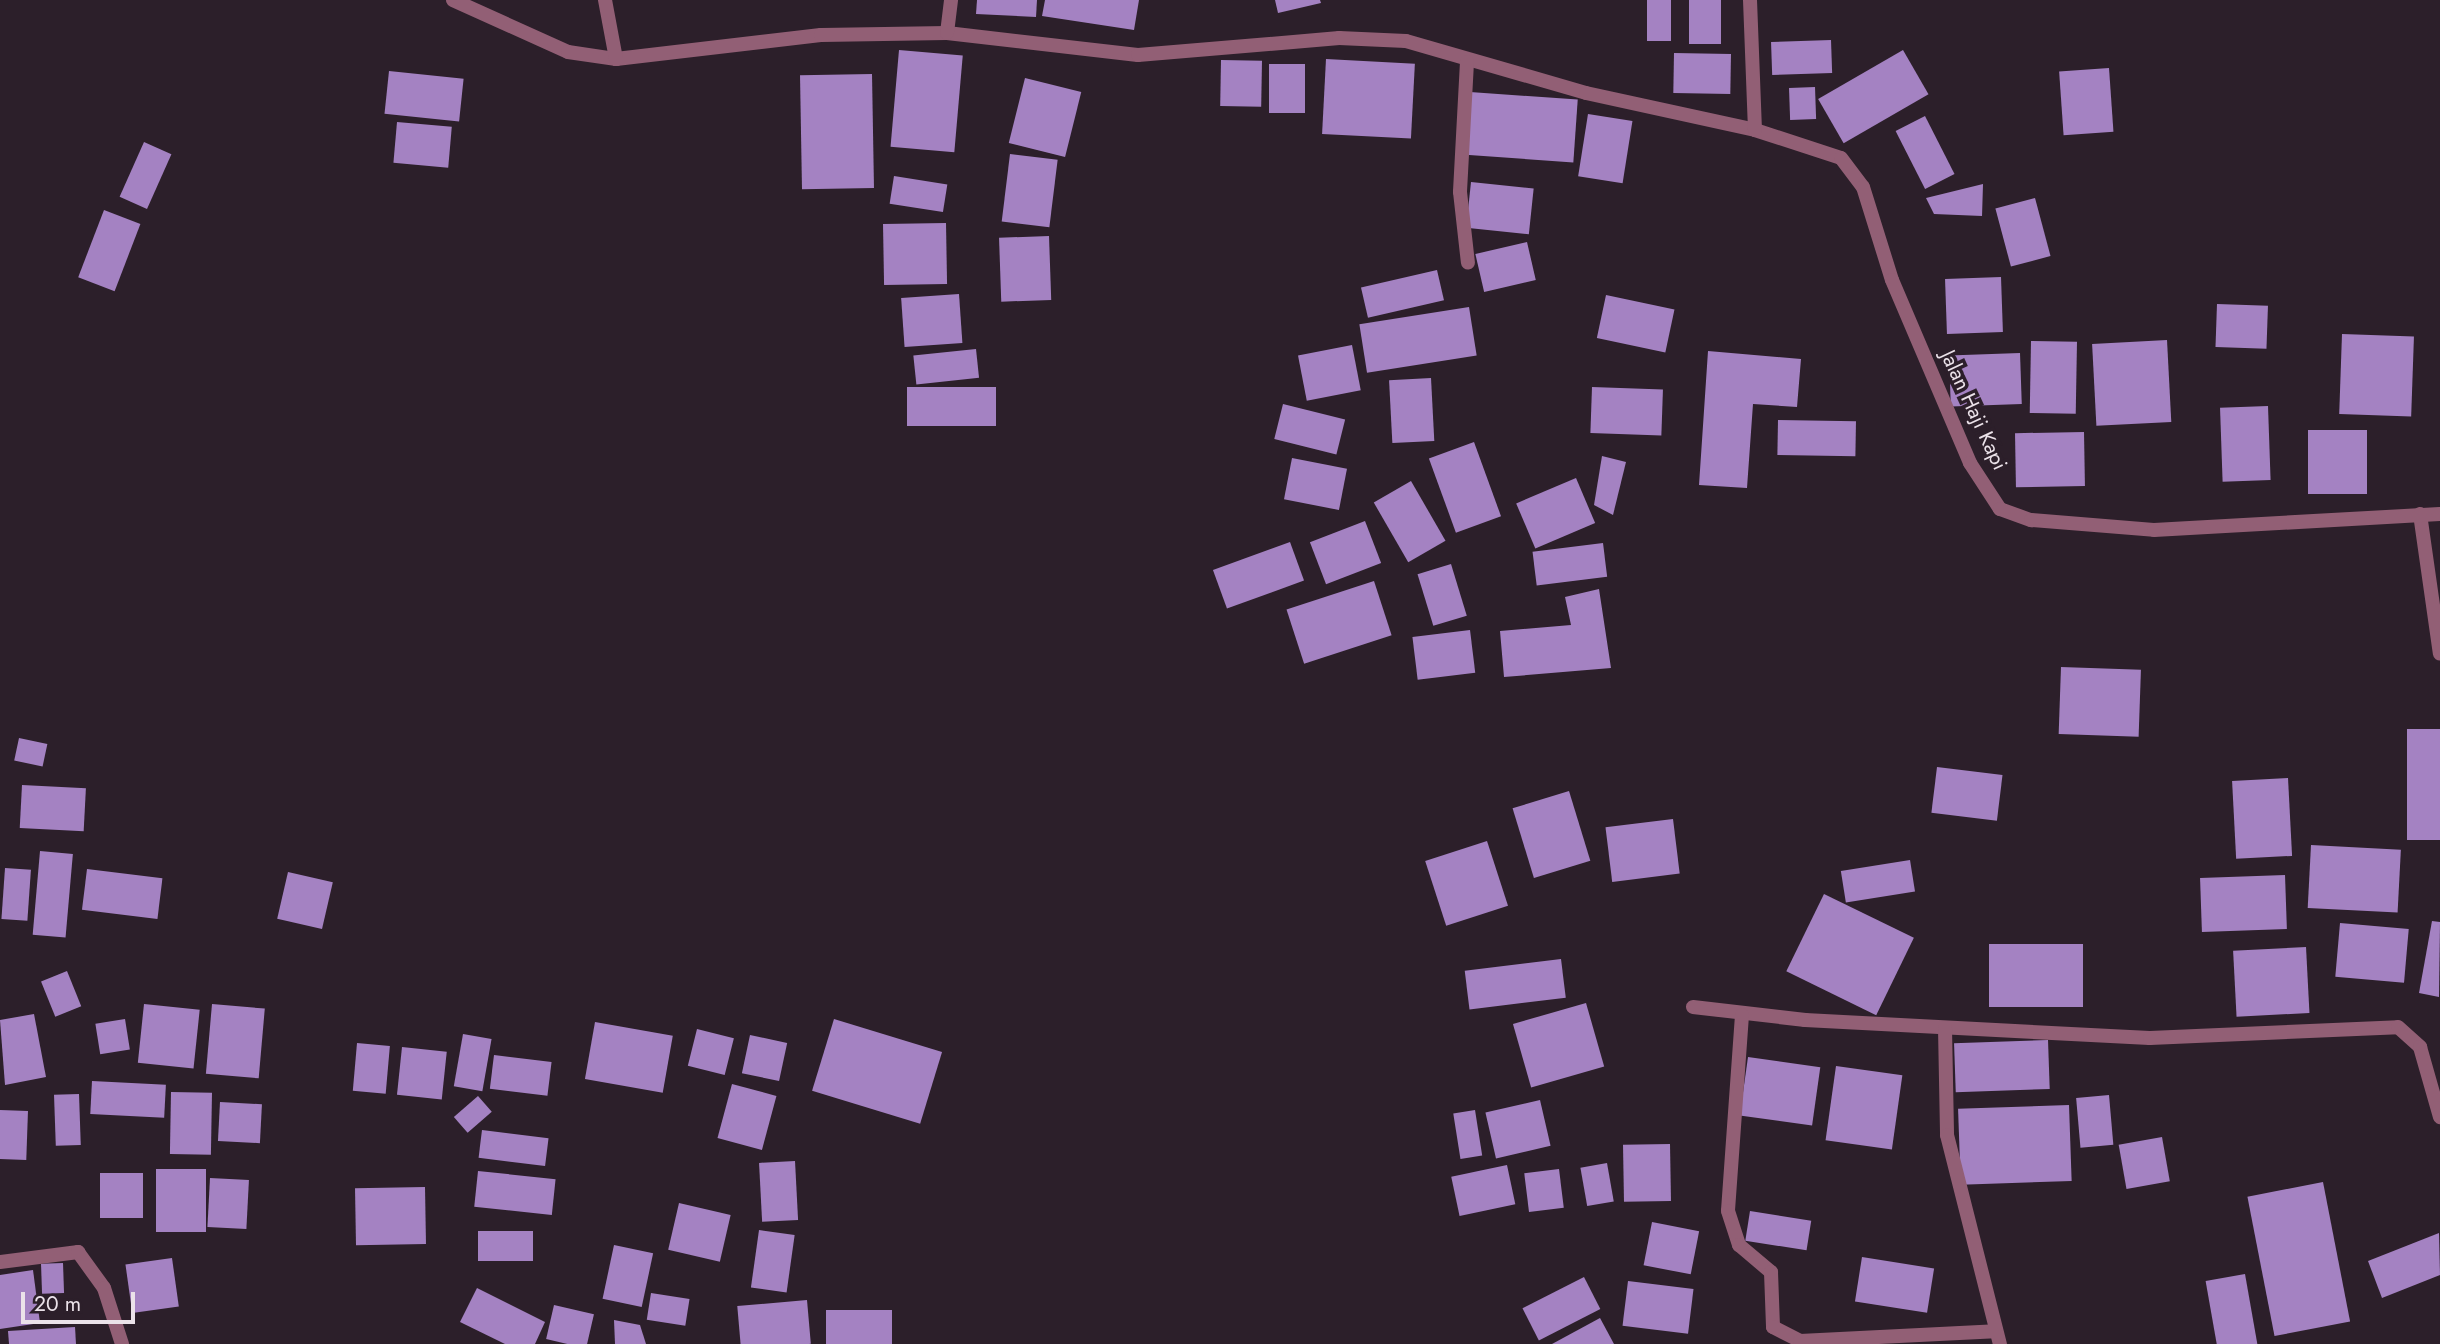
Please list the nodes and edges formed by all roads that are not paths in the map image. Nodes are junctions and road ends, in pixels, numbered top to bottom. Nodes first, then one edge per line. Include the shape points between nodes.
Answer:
1 (453, 0) edge
2 (605, 0) edge
3 (951, 0) edge
4 (1750, 0) edge
5 (947, 33) junction
6 (616, 60) junction
7 (1468, 62) junction
8 (1755, 130) junction
9 (1468, 263) dead end
10 (2420, 514) junction
11 (2440, 514) edge
12 (2440, 654) edge
13 (1693, 1007) dead end
14 (1742, 1015) junction
15 (1945, 1028) junction
16 (2440, 1118) edge
17 (0, 1262) edge
18 (1997, 1338) edge
19 (122, 1344) edge

1 - 6 street, Jalan Haji Kapi via 568,52
2 - 6 street
3 - 5 street
4 - 8 street
5 - 6 street, Jalan Haji Kapi via 821,35
5 - 7 street, Jalan Haji Kapi via 1138,54 1339,38 1406,41
7 - 8 street, Jalan Haji Kapi
7 - 9 street via 1460,192
8 - 10 street, Jalan Haji Kapi via 1841,158 1863,187 1892,280 1970,463 2000,509 2031,520 2154,530
10 - 11 street, Jalan Haji Kapi
10 - 12 street
13 - 14 street
14 - 15 street
14 - 18 street via 1728,1211 1739,1245 1771,1272 1773,1327 1800,1341
15 - 16 street via 2150,1038 2398,1027 2420,1047
15 - 18 street via 1947,1135
17 - 19 street via 78,1252 104,1289

